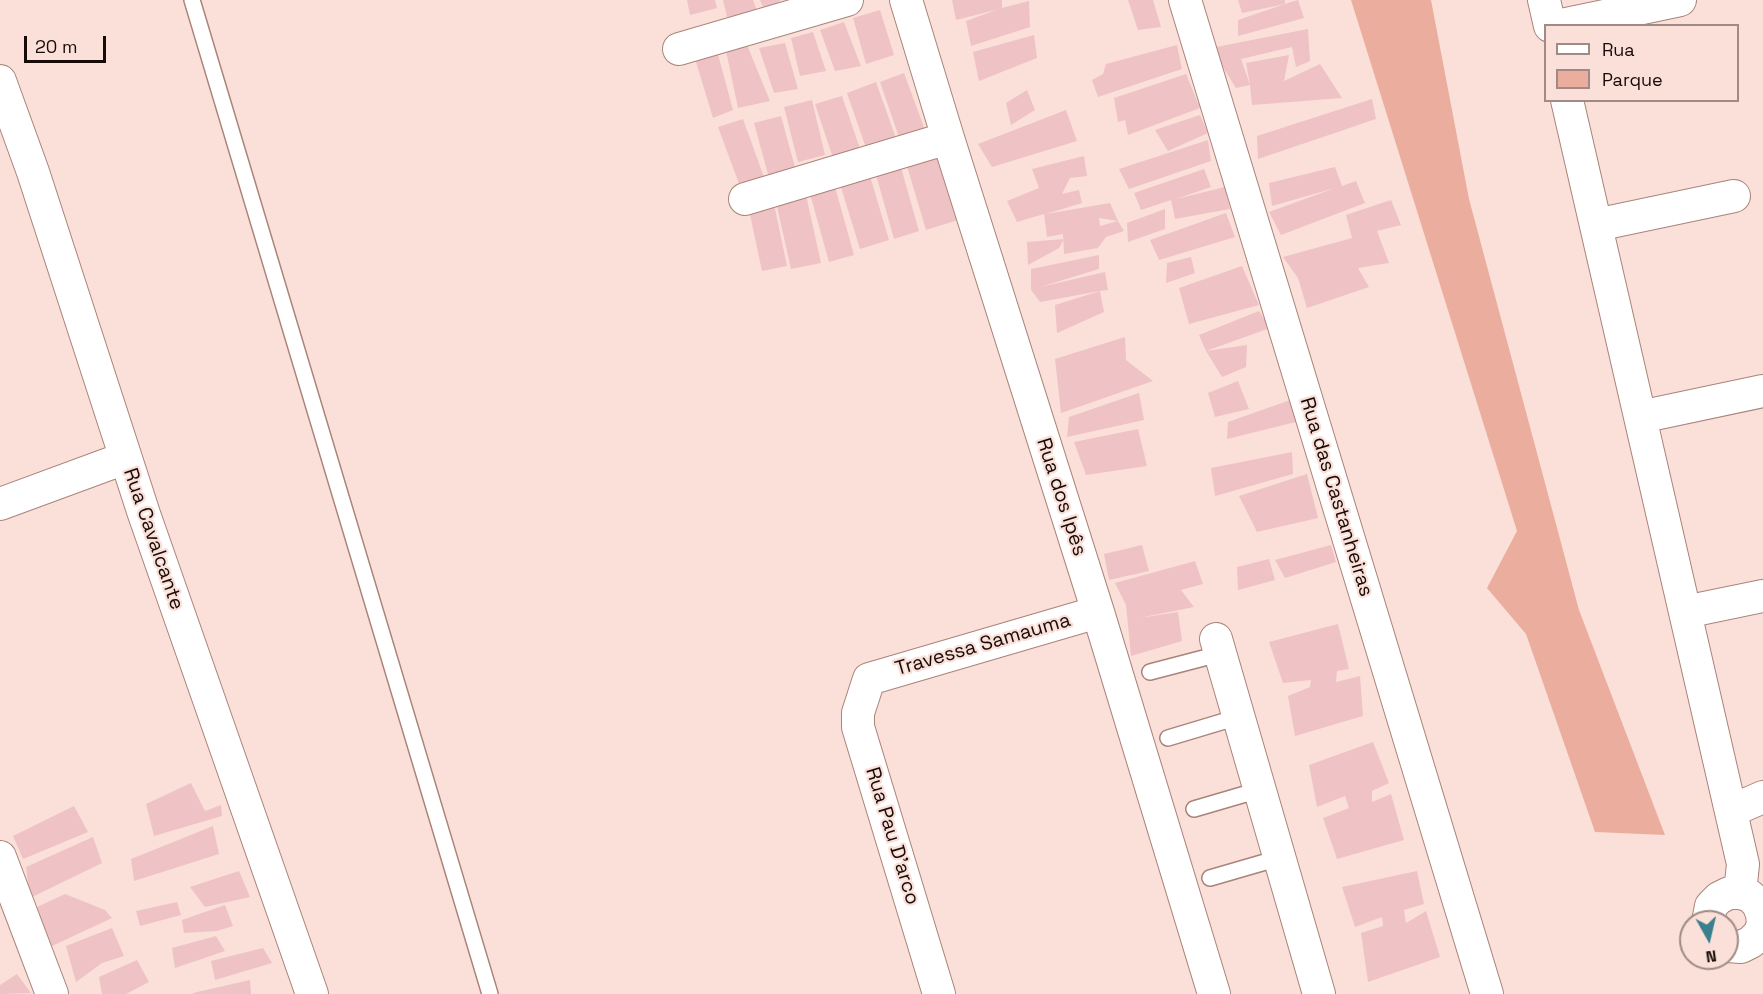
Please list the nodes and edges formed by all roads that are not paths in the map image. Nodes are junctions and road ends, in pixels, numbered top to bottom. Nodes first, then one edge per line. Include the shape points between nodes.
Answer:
1 (192, 0) edge
2 (847, 0) edge
3 (906, 0) edge
4 (1185, 0) edge
5 (1544, 0) edge
6 (1680, 0) edge
7 (1550, 24) edge
8 (1566, 24) edge
9 (679, 49) dead end
10 (0, 81) edge
11 (1567, 102) edge
12 (948, 138) junction
13 (1734, 196) dead end
14 (745, 199) dead end
15 (1596, 225) junction
16 (1763, 391) edge
17 (1640, 417) junction
18 (125, 458) junction
19 (0, 504) edge
20 (1763, 596) edge
21 (1098, 612) junction
22 (1685, 612) junction
23 (1218, 647) joint
24 (1150, 672) dead end
25 (869, 678) joint
26 (1238, 717) junction
27 (1168, 738) dead end
28 (1259, 790) junction
29 (1763, 797) edge
30 (1194, 808) dead end
31 (1731, 812) junction
32 (0, 857) edge
33 (1279, 858) junction
34 (1210, 878) dead end
35 (1753, 897) edge
36 (1710, 910) edge
37 (1739, 947) edge
38 (1314, 993) edge
39 (52, 994) edge
40 (312, 994) edge
41 (490, 994) edge
42 (939, 994) edge
43 (1214, 994) edge
44 (1487, 994) edge

1 - 41 lane
2 - 9 street
3 - 12 street, Rua dos Ipês
4 - 44 street, Rua das Castanheiras
5 - 7 street
6 - 8 street
10 - 18 street, Rua Cavalcante
11 - 15 street
12 - 14 street
12 - 21 street, Rua dos Ipês
13 - 15 street
15 - 17 street
16 - 17 street
17 - 22 street
18 - 19 street
18 - 40 street, Rua Cavalcante
20 - 22 street
21 - 25 street, Travessa Samauma
21 - 43 street, Rua dos Ipês
22 - 31 street
23 - 24 lane
23 - 26 street
25 - 42 street, Rua Pau D'arco via 858,713 858,727
26 - 27 lane
26 - 28 street
28 - 30 lane
28 - 33 street
29 - 31 street
31 - 35 street
32 - 39 street
33 - 34 lane
33 - 38 street
35 - 36 street via 1729,893
35 - 37 street via 1762,914 1762,925 1751,942

